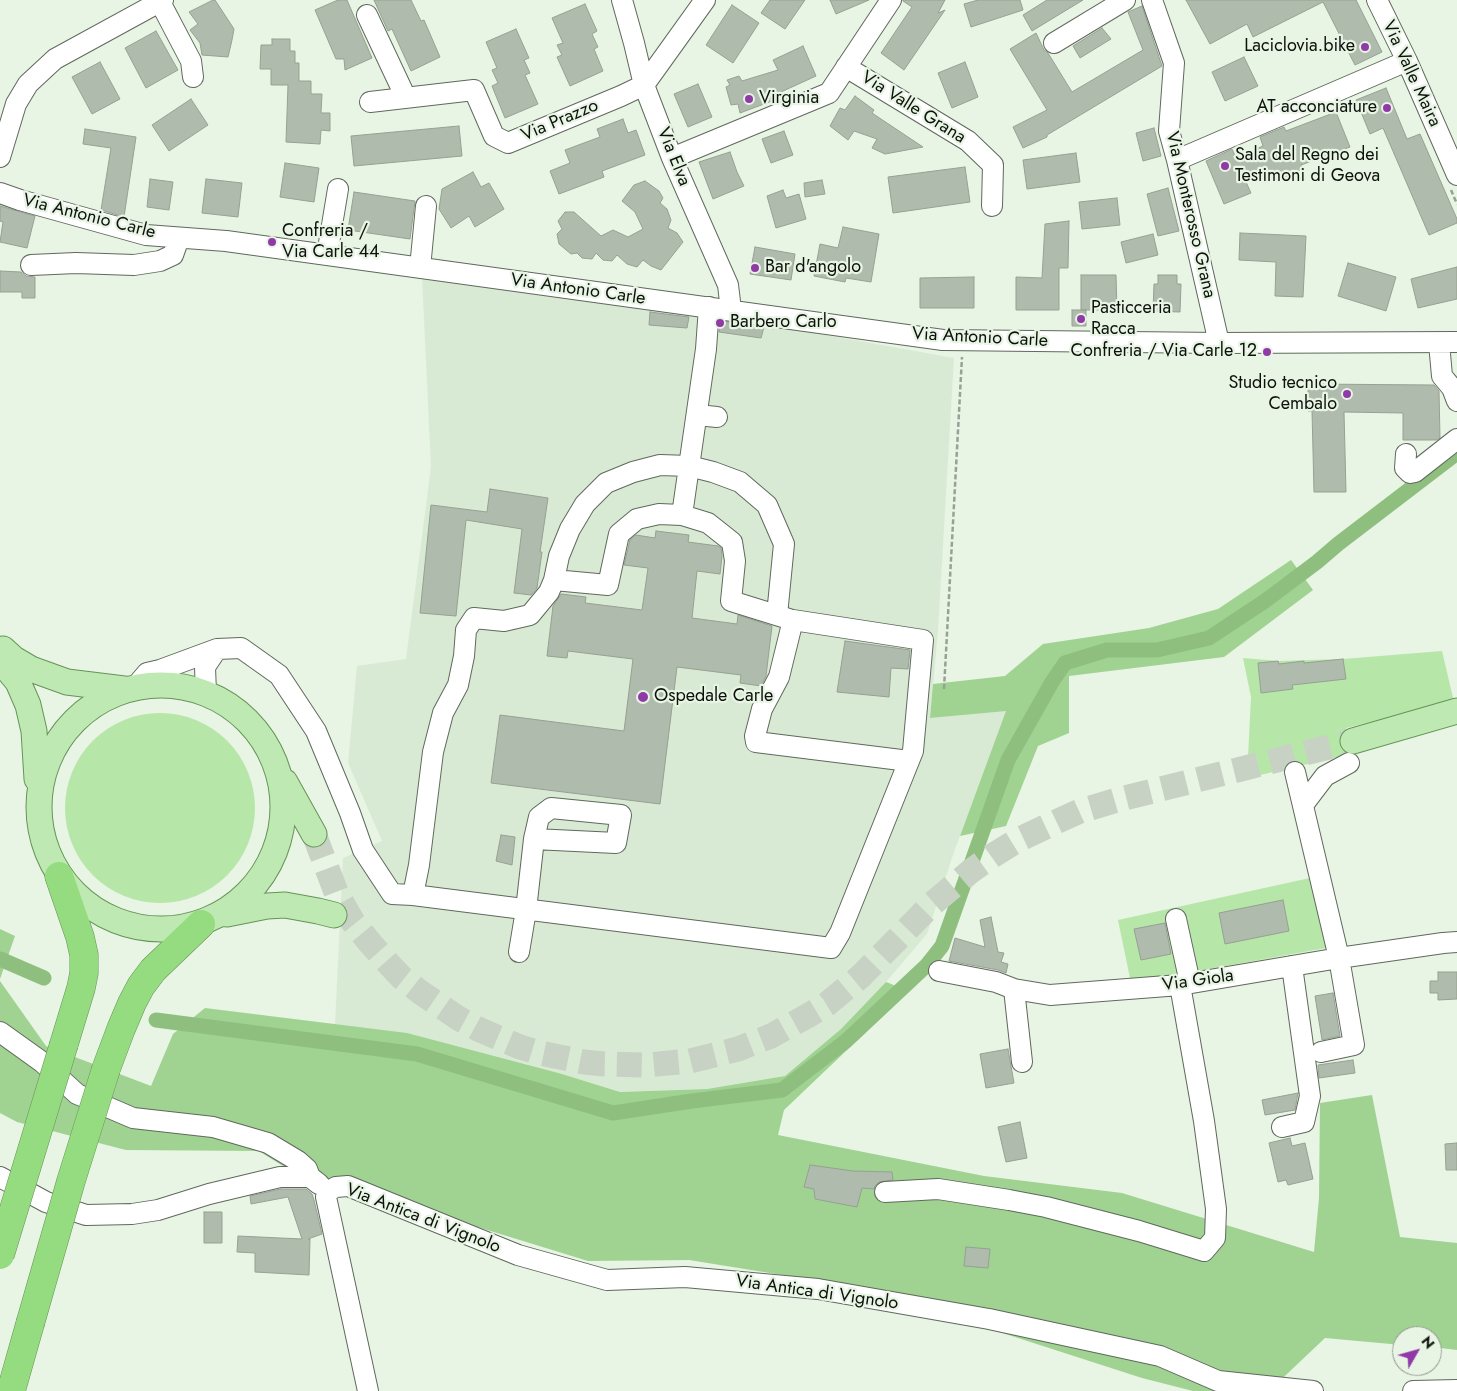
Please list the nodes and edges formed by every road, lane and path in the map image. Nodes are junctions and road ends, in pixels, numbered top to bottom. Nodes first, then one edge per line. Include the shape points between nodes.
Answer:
1 (622, 0) edge
2 (705, 0) edge
3 (892, 0) edge
4 (1125, 0) edge
5 (1152, 0) edge
6 (1377, 0) edge
7 (161, 1) edge
8 (367, 15) dead end
9 (1054, 43) dead end
10 (1407, 62) junction
11 (846, 67) junction
12 (193, 77) dead end
13 (644, 85) junction
14 (406, 98) junction
15 (370, 102) dead end
16 (0, 157) edge
17 (672, 158) junction
18 (1177, 160) junction
19 (1457, 175) edge
20 (338, 189) dead end
21 (0, 193) edge
22 (426, 206) dead end
23 (992, 206) dead end
24 (179, 238) junction
25 (327, 255) junction
26 (31, 265) dead end
27 (420, 268) junction
28 (709, 307) junction
29 (731, 310) junction
30 (962, 340) junction
31 (1219, 342) junction
32 (1448, 342) edge
33 (1457, 401) edge
34 (697, 414) junction
35 (717, 417) dead end
36 (1457, 439) edge
37 (1406, 454) dead end
38 (689, 466) junction
39 (682, 516) junction
40 (554, 580) junction
41 (785, 618) junction
42 (0, 647) edge
43 (217, 649) junction
44 (0, 660) edge
45 (130, 688) junction
46 (944, 689) dead end
47 (206, 693) junction
48 (1457, 711) edge
49 (1351, 752) joint
50 (909, 761) junction
51 (277, 768) junction
52 (1295, 772) dead end
53 (38, 797) junction
54 (1303, 805) junction
55 (314, 834) tunnel mouth
56 (534, 839) dead end
57 (59, 876) junction
58 (413, 896) junction
59 (526, 910) junction
60 (334, 916) dead end
61 (1176, 919) dead end
62 (210, 920) junction
63 (1457, 942) edge
64 (519, 952) dead end
65 (1339, 958) junction
66 (1292, 966) junction
67 (939, 971) dead end
68 (1185, 984) junction
69 (1014, 989) junction
70 (0, 1032) edge
71 (1321, 1052) dead end
72 (1022, 1062) dead end
73 (1282, 1127) dead end
74 (0, 1177) edge
75 (310, 1177) junction
76 (328, 1191) junction
77 (885, 1192) dead end
78 (0, 1255) edge
79 (1457, 1390) edge
80 (11, 1391) edge
81 (368, 1391) edge
82 (1313, 1391) edge
83 (1413, 1391) edge

1 - 13 street, Via Elva
2 - 13 street, Via Prazzo
3 - 11 street
4 - 9 street
5 - 18 street, Via Monterosso Grana via 1174,62 1168,131
6 - 10 street, Via Valle Maira
7 - 12 street via 191,61
7 - 16 street via 55,59 28,84 16,104
8 - 14 street
10 - 18 street
10 - 19 street, Via Valle Maira
11 - 17 street via 829,93
11 - 23 street, Via Valle Grana via 968,141 993,165
13 - 14 street, Via Prazzo via 508,143 494,136 474,90
13 - 17 street, Via Elva
14 - 15 street, Via Prazzo
17 - 29 street, Via Elva via 728,285
18 - 31 street, Via Monterosso Grana
20 - 25 street
21 - 24 street, Via Antonio Carle via 146,235
22 - 27 street
24 - 25 street, Via Antonio Carle
24 - 26 street, Via Antonio Carle via 173,255 160,261 134,265
25 - 27 street, Via Antonio Carle
27 - 28 street, Via Antonio Carle
28 - 29 street, Via Antonio Carle
28 - 34 street
29 - 30 street, Via Antonio Carle via 934,339
30 - 31 street, Via Antonio Carle
30 - 46 path
31 - 32 street, Via Antonio Carle
32 - 33 street via 1442,376
34 - 35 street
34 - 38 street
36 - 37 street via 1415,472 1410,473 1405,468
38 - 39 street
38 - 40 street via 660,465 606,483 585,504 570,530 559,556
38 - 41 street via 740,482 767,505 784,544
39 - 40 street via 659,514 637,519 619,534 608,585
39 - 41 street via 708,523 732,542 735,561 731,601
40 - 58 street via 549,592 530,615 504,621 474,618 466,630 458,685 442,713 433,752
41 - 50 street via 923,640 913,751
41 - 50 street via 779,677 762,709 754,736 756,742
42 - 45 main road via 31,670 67,682
43 - 45 street via 146,673
43 - 47 street via 206,667
43 - 58 street via 241,648 279,674 316,731 363,850 392,894
44 - 53 main road via 18,682 28,705 34,731
45 - 47 main road via 160,684 184,686
45 - 53 main road via 91,705 64,730 46,761
47 - 51 main road via 237,710 261,736
48 - 49 main road
49 - 54 street via 1324,776
50 - 59 street via 840,933 831,948
51 - 55 main road
51 - 62 main road via 284,802 280,836 268,868 247,895
52 - 54 street
53 - 57 main road via 41,838
54 - 65 street
56 - 59 street
57 - 62 main road via 86,905 122,924 162,930
57 - 78 highway, bridge via 80,937 84,973
58 - 59 street
59 - 64 street
60 - 62 main road via 285,905 267,906
61 - 68 street
62 - 80 highway, bridge via 154,970 132,1002 106,1069 71,1181
63 - 65 street, Via Giola
65 - 66 street, Via Giola
65 - 71 street via 1354,1045
66 - 68 street, Via Giola
66 - 73 street via 1310,1096 1304,1122
67 - 69 street, Via Giola via 996,982
68 - 69 street, Via Giola via 1050,995
68 - 77 street via 1216,1209 1216,1238 1204,1251 1139,1231 1009,1200 938,1189
69 - 72 street
70 - 75 street, Via Antica di Vignolo via 42,1062 77,1094 133,1118 213,1128 268,1143 308,1169
74 - 75 street via 46,1202 86,1215 158,1210 280,1177
75 - 76 street, Via Antica di Vignolo
76 - 81 street, Via Antica di Vignolo via 326,1197
76 - 82 street, Via Antica di Vignolo via 348,1186 518,1255 607,1280 685,1276 818,1289 989,1319 1160,1356 1218,1381
79 - 83 street

